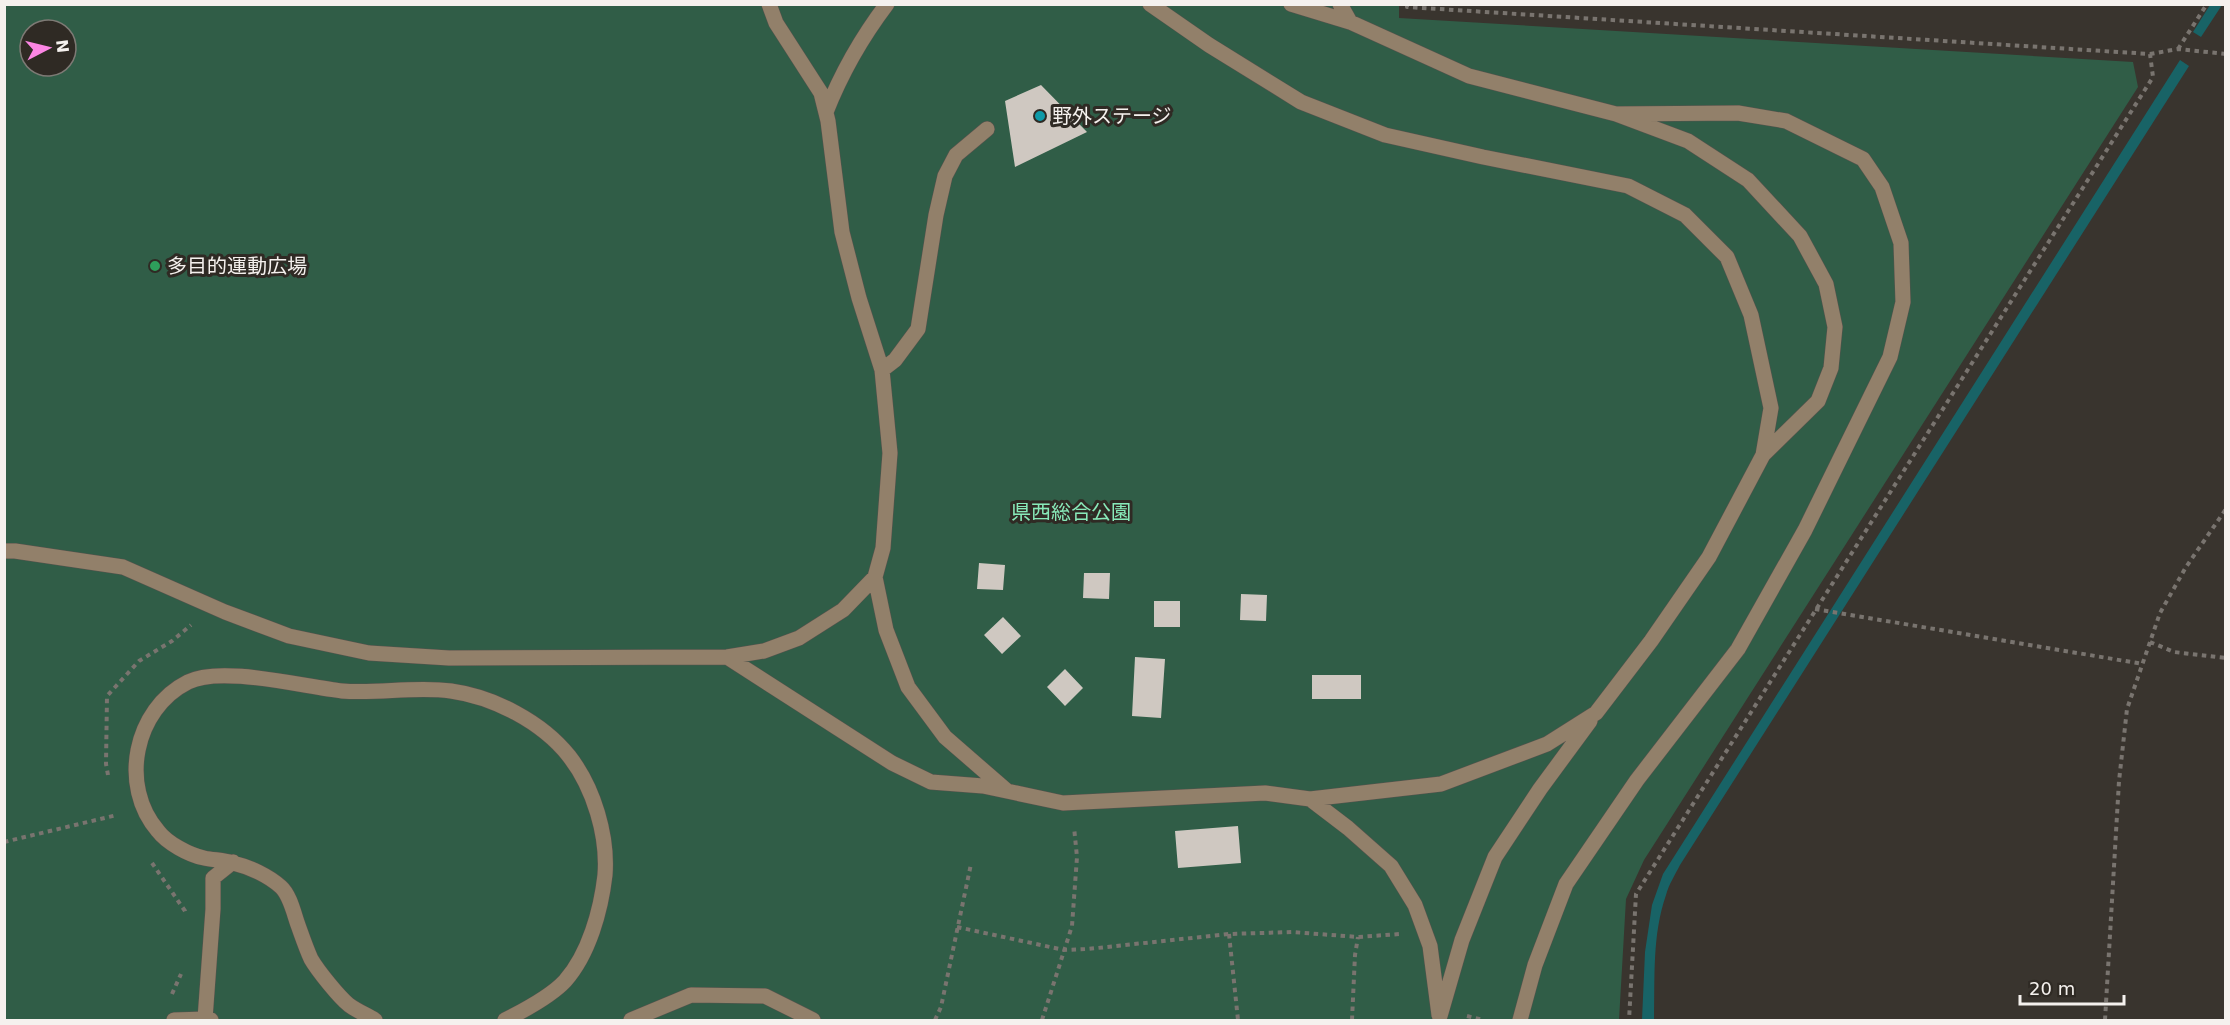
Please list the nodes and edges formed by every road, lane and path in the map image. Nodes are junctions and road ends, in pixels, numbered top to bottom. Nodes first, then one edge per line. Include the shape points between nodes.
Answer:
1 (769, 4) edge
2 (886, 4) edge
3 (1150, 4) edge
4 (1291, 4) edge
5 (1340, 4) edge
6 (2207, 4) edge
7 (1350, 22) junction
8 (2178, 50) junction
9 (2150, 54) dead end
10 (2226, 54) edge
11 (826, 112) junction
12 (1616, 114) junction
13 (987, 129) dead end
14 (882, 370) junction
15 (1763, 455) junction
16 (2226, 509) edge
17 (4, 552) edge
18 (875, 577) junction
19 (1815, 609) dead end
20 (2150, 642) junction
21 (727, 657) junction
22 (2226, 658) edge
23 (2143, 664) junction
24 (1596, 713) junction
25 (1007, 791) junction
26 (1310, 799) junction
27 (1072, 803) junction
28 (117, 815) dead end
29 (4, 842) edge
30 (233, 862) junction
31 (971, 864) dead end
32 (957, 927) junction
33 (1424, 928) junction
34 (1229, 934) junction
35 (1358, 938) junction
36 (1064, 950) junction
37 (1440, 1018) edge
38 (174, 1020) edge
39 (208, 1020) edge
40 (375, 1020) edge
41 (505, 1020) edge
42 (630, 1020) edge
43 (813, 1020) edge
44 (935, 1020) edge
45 (1042, 1020) edge
46 (1238, 1020) edge
47 (1352, 1020) edge
48 (1520, 1020) edge
49 (2105, 1020) edge

1 - 11 lane via 776,23 821,93
2 - 11 lane via 836,87
3 - 15 lane via 1301,102 1385,135 1629,186 1685,215 1727,257 1751,315 1771,408
4 - 7 lane
5 - 7 lane
6 - 8 path
7 - 12 lane via 1469,76
8 - 9 path
8 - 10 path
11 - 14 lane via 842,232
12 - 15 lane via 1688,141 1748,180 1800,236 1826,284 1835,327 1831,368 1818,401
12 - 48 lane via 1738,113 1786,121 1863,159 1882,188 1901,243 1903,302 1890,357 1805,530 1738,649 1638,780 1566,884 1534,965
13 - 14 lane via 956,155 945,176 918,329 895,360
14 - 18 lane via 890,453 883,548
15 - 24 lane via 1709,557
16 - 20 path via 2186,567 2160,613
17 - 21 lane via 123,567 289,636 369,653 449,658
18 - 21 lane via 843,610 799,638 764,651
18 - 25 lane via 886,630 908,687 945,737
19 - 23 path
20 - 22 path via 2174,652
20 - 23 path
21 - 25 lane via 892,763 931,782
23 - 49 path via 2127,709 2120,771
24 - 26 lane via 1548,744 1441,784
24 - 37 lane via 1495,857 1462,940
25 - 27 lane
26 - 27 lane via 1265,793
26 - 33 lane via 1391,866
27 - 36 path via 1077,857 1072,926
28 - 29 path
30 - 39 lane via 213,878
30 - 40 lane via 261,873 284,889 312,961 348,1004
30 - 41 lane via 201,858 159,834 145,814 135,786 137,754 145,725 165,697 189,681 217,676 345,691 450,691 489,701 536,724 569,756 588,788 603,832 605,872 599,916 565,981
31 - 32 path
32 - 36 path
32 - 44 path
33 - 35 path
33 - 37 lane
34 - 35 path via 1292,932
34 - 36 path
34 - 46 path
35 - 47 path
36 - 45 path
38 - 39 lane
42 - 43 lane via 691,995 765,996

